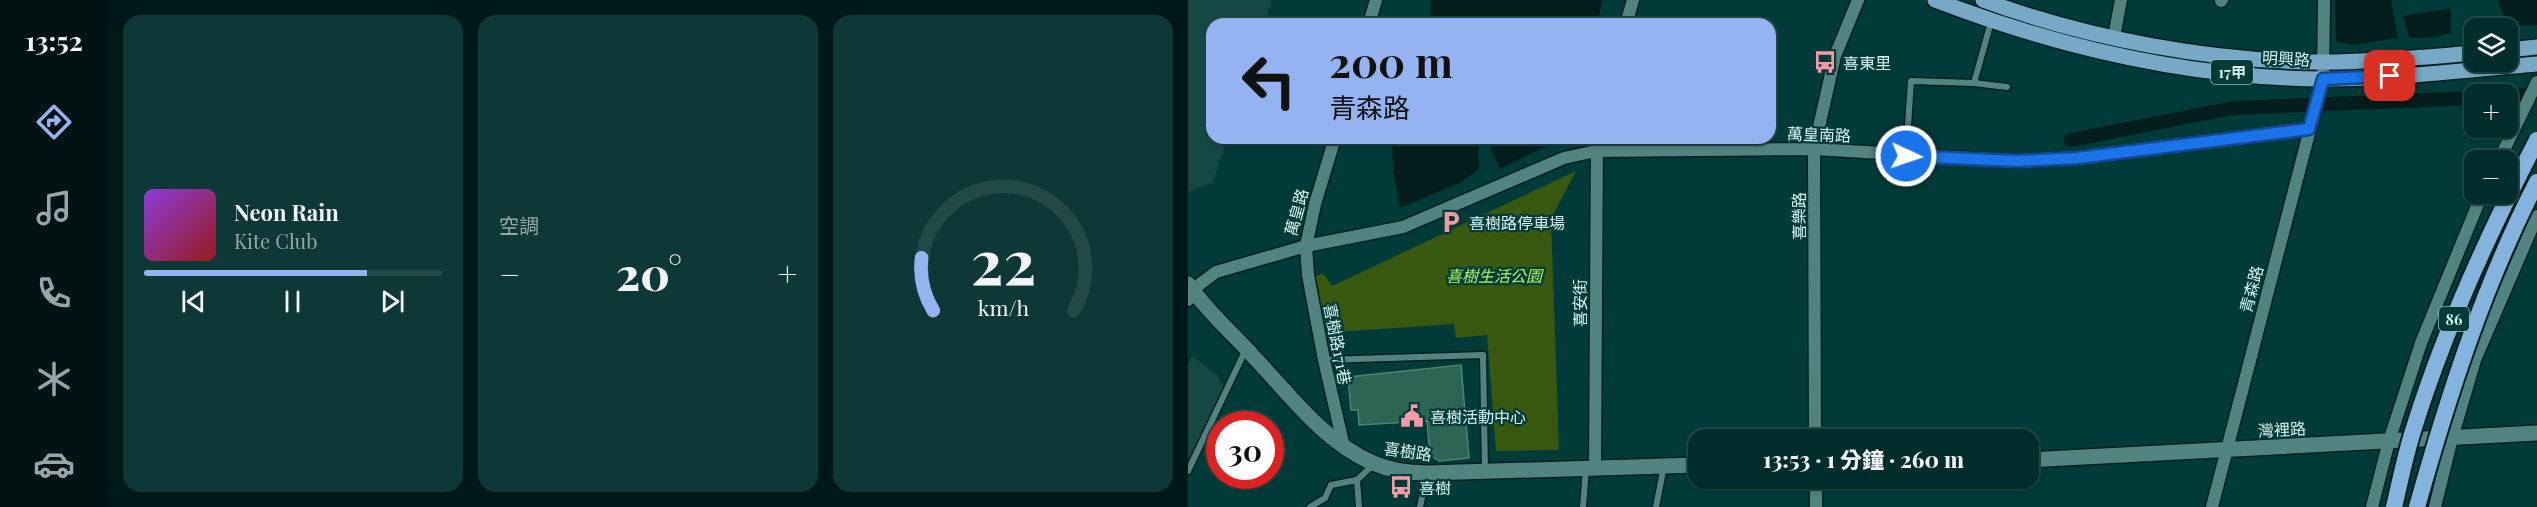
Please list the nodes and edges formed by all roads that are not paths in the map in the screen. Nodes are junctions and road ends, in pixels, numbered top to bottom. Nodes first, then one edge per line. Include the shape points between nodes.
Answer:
1 (1376, 0) edge
2 (1633, 0) edge
3 (1858, 0) edge
4 (1935, 0) edge
5 (2121, 0) edge
6 (2324, 0) edge
7 (1993, 2) edge
8 (1371, 18) edge
9 (1628, 18) edge
10 (1991, 21) junction
11 (2114, 37) junction
12 (2537, 47) edge
13 (2518, 49) edge
14 (2464, 54) edge
15 (2324, 62) junction
16 (2537, 64) edge
17 (2323, 79) junction
18 (2537, 82) edge
19 (1974, 83) junction
20 (2007, 87) dead end
21 (2310, 129) junction
22 (2537, 140) edge
23 (1333, 144) edge
24 (1597, 144) edge
25 (1814, 149) junction
26 (2504, 150) edge
27 (1906, 156) junction
28 (2537, 182) edge
29 (2478, 204) edge
30 (2537, 216) edge
31 (1306, 246) junction
32 (1190, 292) edge
33 (1246, 348) junction
34 (1324, 360) junction
35 (1815, 429) edge
36 (2537, 433) edge
37 (2452, 438) junction
38 (2389, 441) junction
39 (1344, 447) junction
40 (2227, 450) junction
41 (2039, 459) edge
42 (1374, 464) junction
43 (1664, 465) junction
44 (1688, 465) edge
45 (1591, 468) junction
46 (1188, 471) edge
47 (1485, 472) junction
48 (1427, 473) junction
49 (1357, 480) junction
50 (1816, 489) edge
51 (1325, 498) junction
52 (1311, 507) edge
53 (1325, 507) edge
54 (1359, 507) edge
55 (1420, 507) edge
56 (1583, 507) edge
57 (1656, 507) edge
58 (1816, 507) edge
59 (2212, 507) edge
60 (2372, 507) edge
61 (2394, 507) edge
62 (2417, 507) edge
63 (2435, 507) edge

1 - 8 street
2 - 9 street
3 - 25 street, 喜樂路 via 1835,56
4 - 10 main road, 明興路 / 17甲
5 - 11 street
6 - 15 street, 青森路
7 - 10 street
7 - 11 main road, 明興路 / 17甲
10 - 17 main road, 明興路 / 17甲 via 2109,54 2177,66
10 - 19 lane
11 - 15 main road, 明興路 / 17甲 via 2240,57
12 - 13 main road
14 - 15 main road, 明興路 / 17甲
15 - 17 street, 青森路
16 - 17 main road, 明興路 / 17甲
17 - 21 street, 青森路
18 - 26 street
19 - 20 lane
19 - 27 lane via 1911,81
21 - 27 street, 萬皇南路 via 2077,158 2017,161
21 - 40 street, 青森路
22 - 61 highway, 86, bridge via 2457,311 2413,431
23 - 31 street, 萬皇路
24 - 25 street, 萬皇南路
24 - 31 street, 萬皇南路 via 1403,227
24 - 45 street, 喜安街
25 - 27 street, 萬皇南路
25 - 35 street, 喜樂路
28 - 62 highway, 86, bridge via 2479,314
29 - 38 street via 2421,343
30 - 37 street via 2475,360
31 - 32 street, 萬皇路 via 1215,272
31 - 34 street, 喜樹路171巷
32 - 33 street, 喜樹路
33 - 39 street, 喜樹路
33 - 46 lane
34 - 39 street, 喜樹路171巷
34 - 47 lane via 1483,355
36 - 37 street, 灣裡路
37 - 38 street, 灣裡路
37 - 63 street
38 - 40 street, 灣裡路
38 - 60 street
39 - 42 street, 喜樹路
40 - 41 street, 灣裡路
40 - 59 street, 青森路
42 - 48 street, 喜樹路
42 - 49 lane
43 - 44 street, 喜樹路
43 - 45 street, 喜樹路
43 - 57 lane
45 - 47 street, 喜樹路
45 - 56 lane
47 - 48 street, 喜樹路
48 - 55 lane
49 - 51 lane via 1331,485
49 - 54 lane
50 - 58 street
51 - 52 lane
51 - 53 lane

